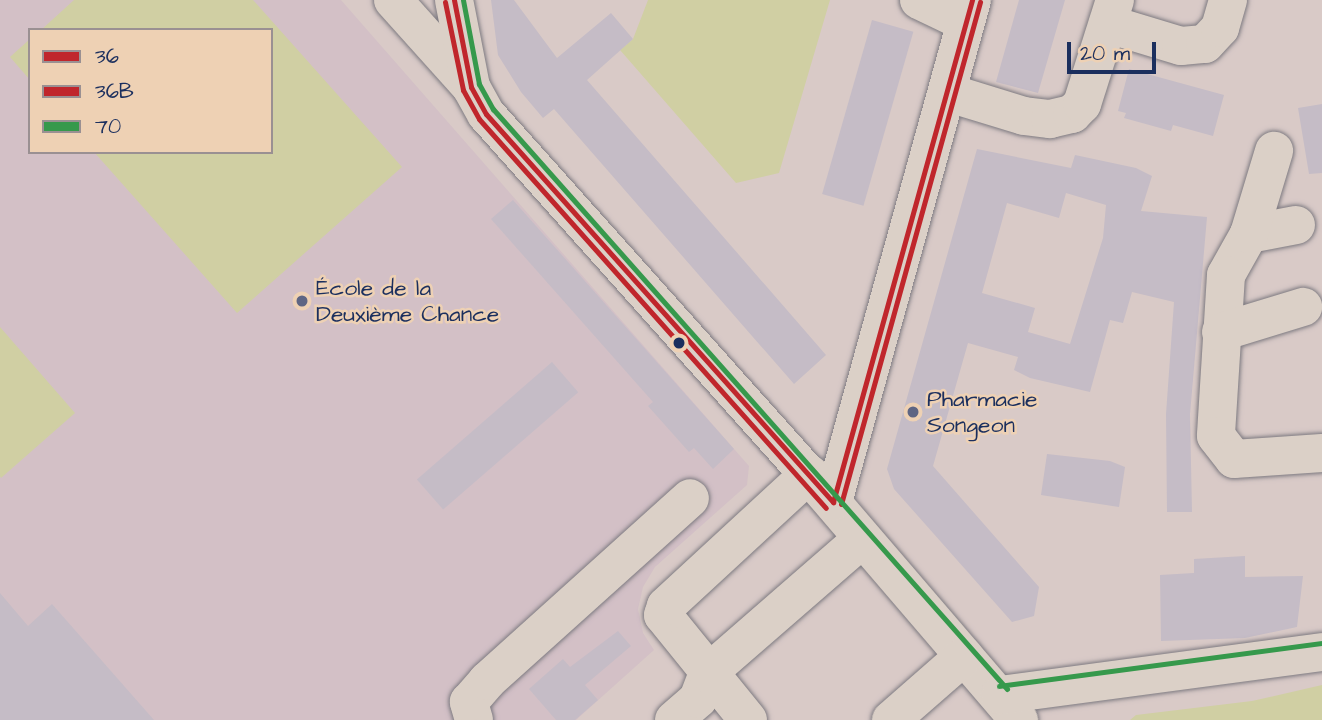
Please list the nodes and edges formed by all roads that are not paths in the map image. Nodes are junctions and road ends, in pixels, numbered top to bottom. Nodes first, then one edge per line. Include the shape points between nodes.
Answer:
1 (393, 0) edge
2 (454, 0) edge
3 (919, 0) edge
4 (1228, 0) edge
5 (969, 11) edge
6 (1112, 12) edge
7 (471, 87) junction
8 (948, 93) junction
9 (1275, 151) dead end
10 (1296, 225) dead end
11 (1249, 234) junction
12 (1303, 307) dead end
13 (1221, 332) junction
14 (1322, 453) edge
15 (809, 474) junction
16 (690, 498) dead end
17 (833, 502) junction
18 (862, 539) junction
19 (1322, 646) edge
20 (1322, 652) edge
21 (964, 656) junction
22 (708, 673) junction
23 (1083, 684) junction
24 (1009, 707) edge
25 (474, 720) edge
26 (674, 720) edge
27 (748, 720) edge
28 (891, 720) edge
29 (1066, 720) edge

1 - 7 street
2 - 7 street
3 - 5 street
4 - 6 street via 1220,29 1205,44 1181,46
5 - 8 street
6 - 8 street via 1082,104 1072,114 1050,119 1024,116
7 - 15 street via 486,114
8 - 17 street
9 - 11 street
10 - 11 street
11 - 13 street via 1226,275
12 - 13 street
13 - 14 street via 1216,436 1225,450 1234,458
15 - 17 street
15 - 22 street via 666,606 664,623
16 - 25 street via 487,681 469,702
17 - 18 street
18 - 21 street
18 - 22 street
19 - 20 street
20 - 23 street
21 - 24 street
21 - 28 street
22 - 26 street via 698,699
22 - 27 street
23 - 24 street
23 - 29 street

